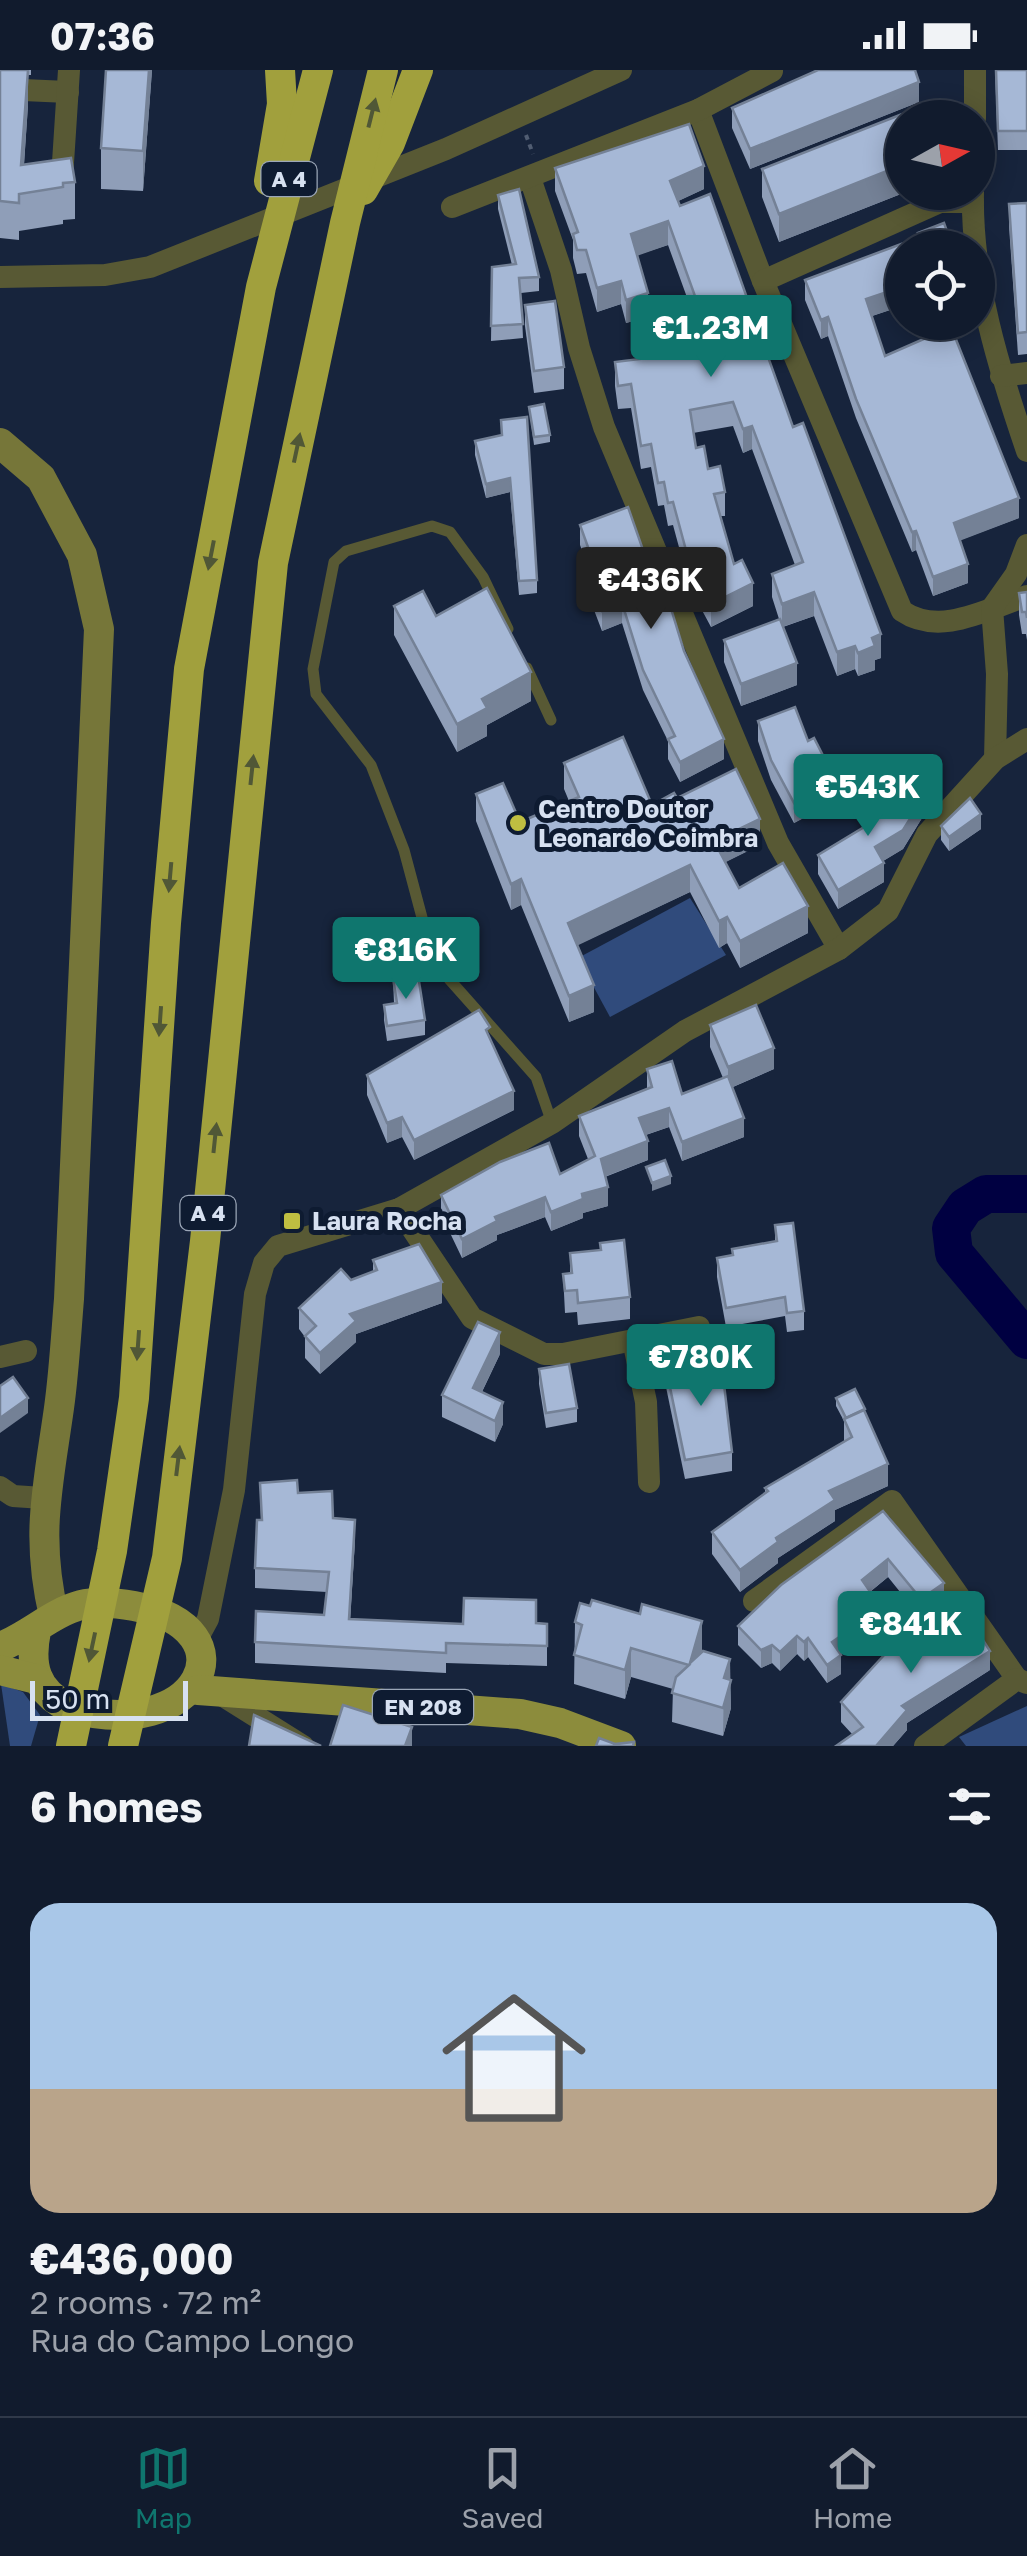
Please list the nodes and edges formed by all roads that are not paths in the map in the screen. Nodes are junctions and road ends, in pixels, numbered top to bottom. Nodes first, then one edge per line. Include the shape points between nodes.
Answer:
1 (280, 70) edge
2 (318, 70) edge
3 (383, 70) edge
4 (418, 70) edge
5 (621, 70) edge
6 (773, 70) edge
7 (976, 70) edge
8 (68, 81) edge
9 (0, 88) edge
10 (975, 100) edge
11 (698, 110) junction
12 (536, 176) junction
13 (62, 178) edge
14 (452, 207) dead end
15 (922, 210) edge
16 (974, 210) edge
17 (344, 224) junction
18 (0, 277) edge
19 (763, 281) junction
20 (260, 287) junction
21 (1027, 372) edge
22 (1001, 376) junction
23 (0, 443) edge
24 (1027, 451) edge
25 (1027, 545) edge
26 (1027, 596) edge
27 (992, 608) junction
28 (551, 720) dead end
29 (1027, 739) edge
30 (995, 759) junction
31 (839, 949) junction
32 (552, 1122) junction
33 (399, 1209) junction
34 (700, 1326) dead end
35 (633, 1340) junction
36 (26, 1352) dead end
37 (0, 1357) edge
38 (649, 1482) dead end
39 (0, 1488) edge
40 (43, 1498) junction
41 (754, 1601) dead end
42 (45, 1624) junction
43 (194, 1643) junction
44 (0, 1648) edge
45 (0, 1670) edge
46 (36, 1679) junction
47 (1022, 1681) edge
48 (209, 1692) junction
49 (71, 1746) edge
50 (123, 1746) edge
51 (303, 1746) edge
52 (621, 1746) edge
53 (925, 1746) edge

1 - 20 highway via 277,144 262,209
2 - 20 highway, A 4
17 -> 3 highway, A 4
4 - 17 highway via 390,143
5 - 18 street via 446,149 150,268
6 - 11 street
7 - 10 street
8 - 9 street
8 - 13 street
11 - 12 street
11 - 19 street
12 - 14 street
12 - 31 street via 604,427 746,772
15 - 19 street
16 - 22 street
50 -> 17 highway, A 4 via 166,1558 206,1241 273,563
19 - 27 street via 902,612 936,625
20 -> 49 highway, A 4 via 189,669 134,1398 112,1551
21 - 22 street
22 - 24 street
23 - 40 street via 41,478 82,556 98,629 69,1299
25 - 27 street
26 - 27 street
27 - 30 street
28 - 32 lane via 484,577 450,532 432,526 346,552 334,562 313,669 316,694 371,766 404,850 428,940 449,979 536,1077
29 - 30 street
30 - 31 street via 927,834 888,911
31 - 32 street via 684,1031
32 - 33 street
33 - 35 street via 472,1318 544,1354
33 - 43 street via 292,1240 264,1263 234,1490 208,1619
34 - 35 street
35 - 38 street via 646,1402
36 - 37 street
39 - 40 street
40 - 42 street
41 - 47 street via 892,1501
42 - 43 main road via 83,1604 119,1603 160,1611
42 - 44 main road
42 - 46 main road via 31,1655
43 - 48 main road
45 - 46 main road
46 - 48 main road via 52,1699 97,1721 130,1725 183,1709
47 - 53 street
48 - 51 street
48 - 52 main road, EN 208 via 520,1714

